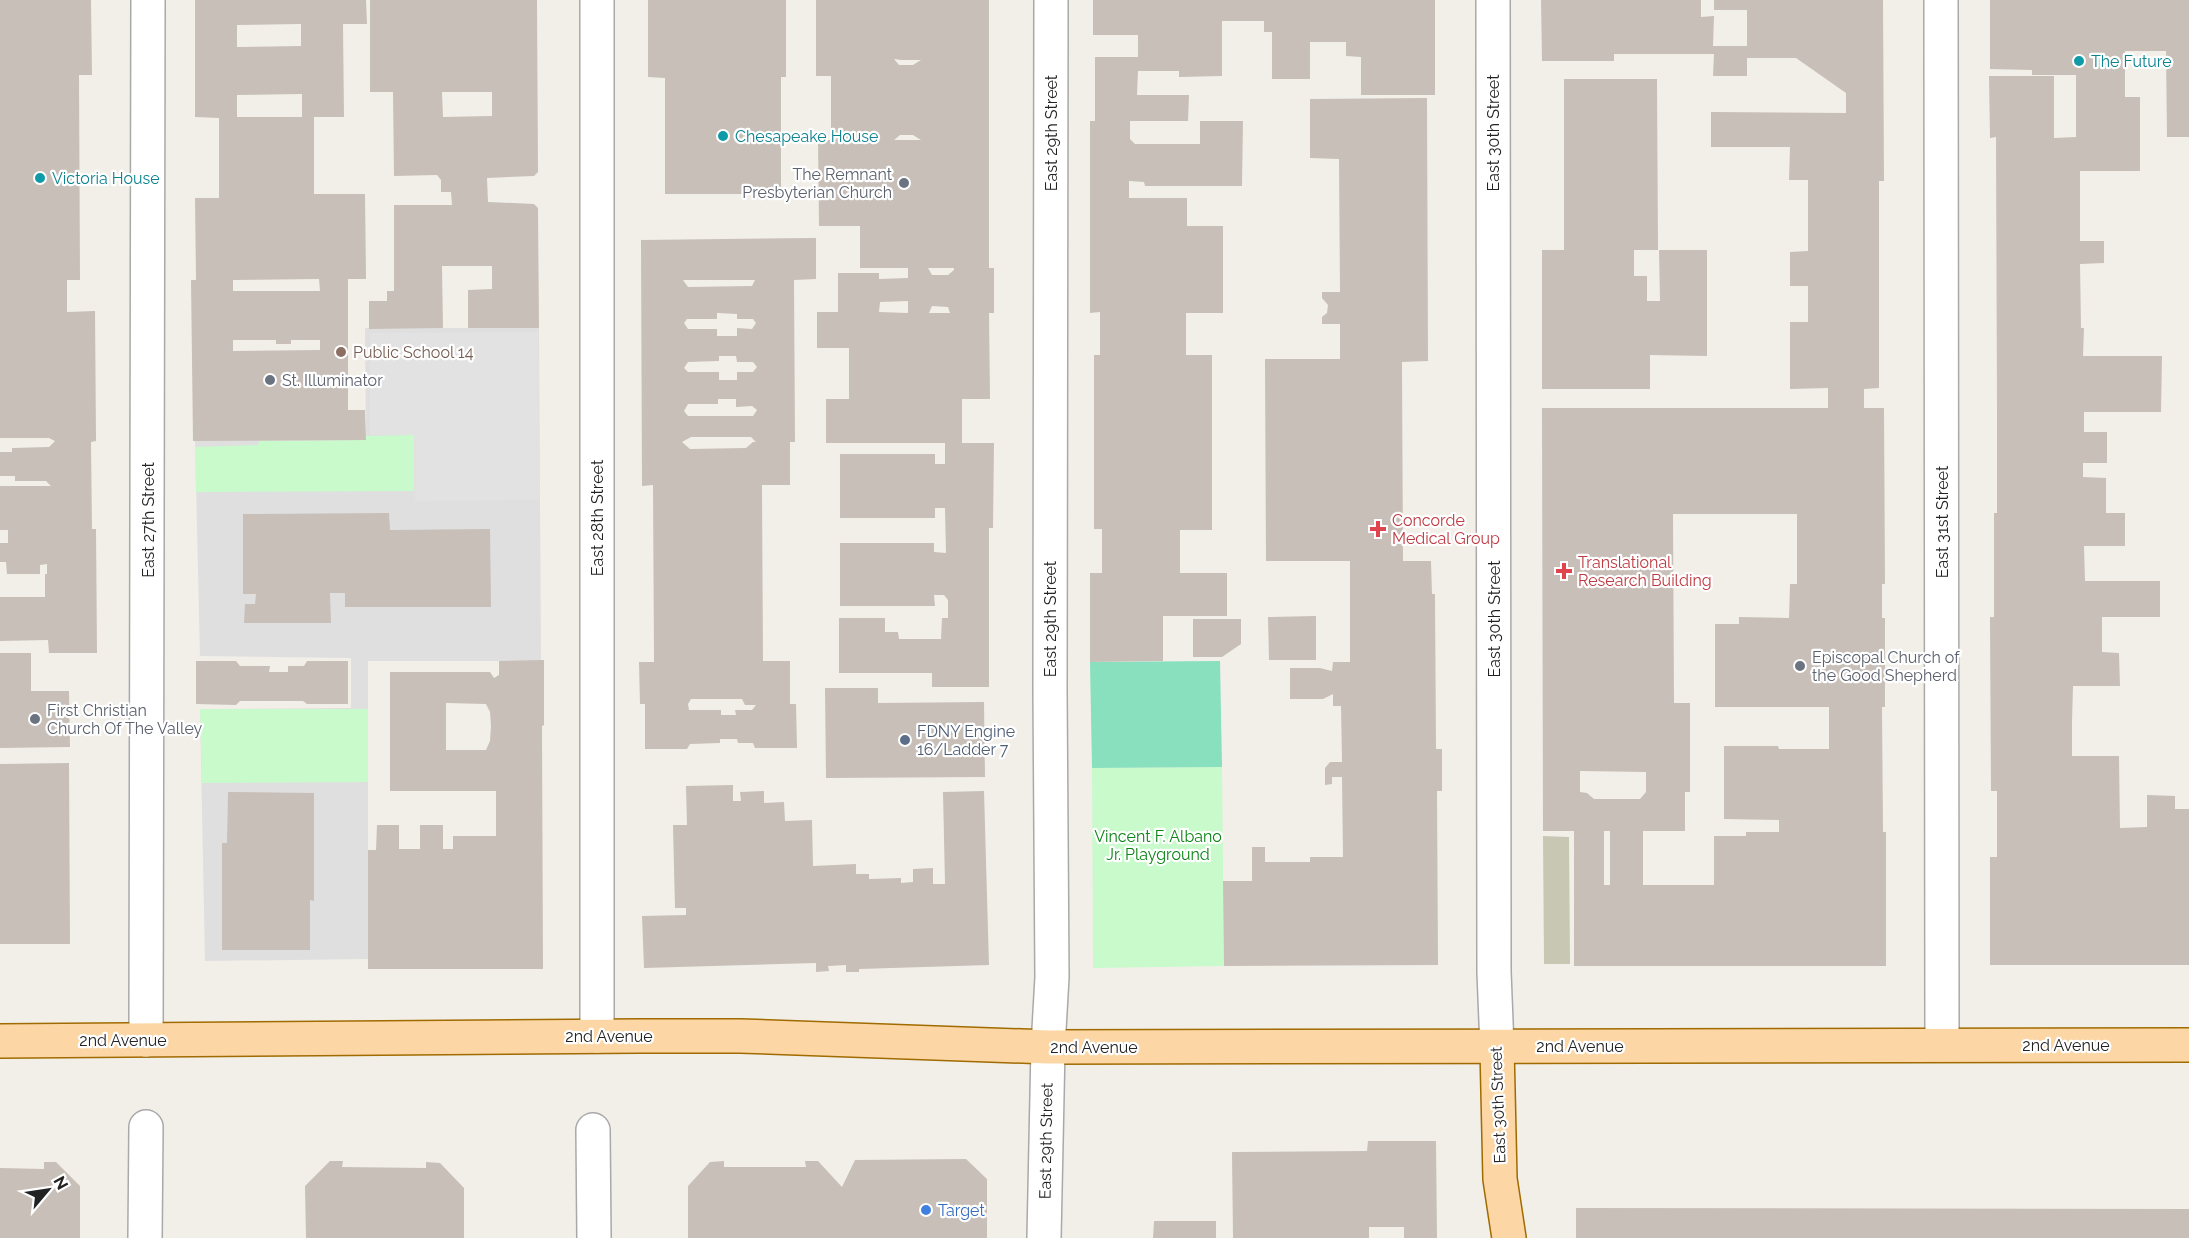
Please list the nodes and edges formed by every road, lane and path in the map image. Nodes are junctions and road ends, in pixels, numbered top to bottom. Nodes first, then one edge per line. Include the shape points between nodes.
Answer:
1 (148, 0) edge
2 (597, 0) edge
3 (1051, 0) edge
4 (1493, 0) edge
5 (1941, 0) edge
6 (597, 1036) junction
7 (146, 1040) junction
8 (0, 1041) edge
9 (1942, 1045) junction
10 (2189, 1045) edge
11 (1048, 1047) junction
12 (1497, 1047) junction
13 (146, 1128) dead end
14 (593, 1130) dead end
15 (145, 1238) edge
16 (594, 1238) edge
17 (1044, 1238) edge
18 (1509, 1238) edge

1 - 7 street, East 27th Street
2 - 6 street, East 28th Street
3 - 11 street, East 29th Street via 1052,977
4 - 12 street, East 30th Street
5 - 9 street, East 31st Street
6 - 7 main road, 2nd Avenue
6 - 11 main road, 2nd Avenue via 740,1036
7 - 8 main road, 2nd Avenue
9 - 10 main road, 2nd Avenue
9 - 12 main road, 2nd Avenue
11 - 12 main road, 2nd Avenue
11 - 17 street, East 29th Street
12 - 18 main road, East 30th Street via 1500,1179
13 - 15 street
14 - 16 street

